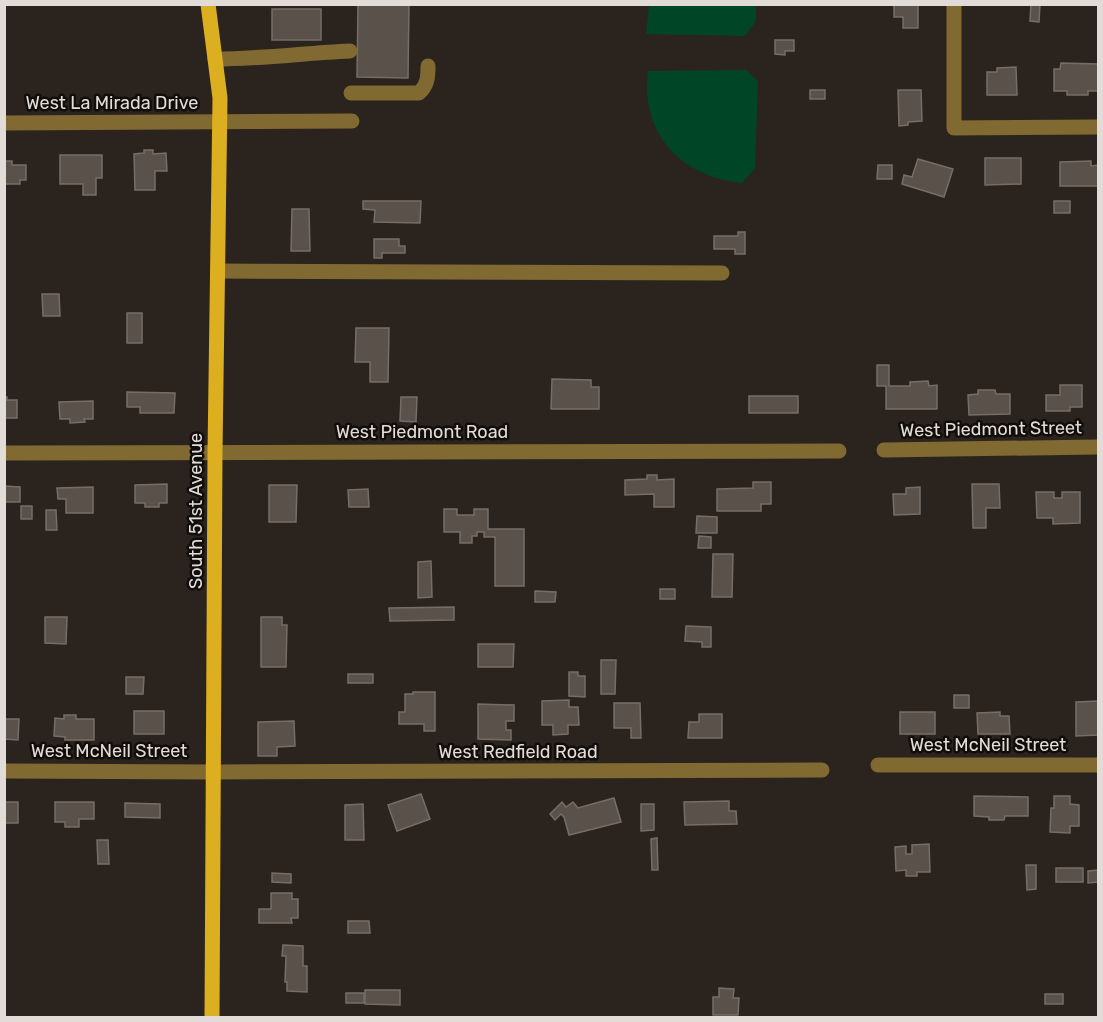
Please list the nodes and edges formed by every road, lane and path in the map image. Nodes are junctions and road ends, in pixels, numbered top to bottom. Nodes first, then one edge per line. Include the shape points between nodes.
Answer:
1 (208, 4) edge
2 (954, 4) edge
3 (350, 51) dead end
4 (215, 59) junction
5 (428, 66) dead end
6 (351, 93) dead end
7 (352, 121) dead end
8 (220, 122) junction
9 (4, 123) edge
10 (1098, 127) edge
11 (218, 271) junction
12 (722, 273) dead end
13 (1098, 447) edge
14 (884, 450) dead end
15 (839, 451) dead end
16 (215, 452) junction
17 (4, 453) edge
18 (878, 765) dead end
19 (1098, 765) edge
20 (822, 770) dead end
21 (4, 771) edge
22 (214, 772) junction
23 (212, 1017) edge

1 - 4 main road, South 51st Avenue
2 - 10 street via 954,128
3 - 4 street
4 - 8 main road, South 51st Avenue
5 - 6 street via 425,88 419,93
7 - 8 street, West La Mirada Drive
8 - 9 street, West La Mirada Drive
8 - 11 main road, South 51st Avenue
11 - 12 street
11 - 16 main road, South 51st Avenue
13 - 14 street, West Piedmont Street
15 - 16 street, West Piedmont Road
16 - 17 street, West Piedmont Road
16 - 22 main road, South 51st Avenue
18 - 19 street, West McNeil Street
20 - 22 street, West Redfield Road
21 - 22 street, West McNeil Street
22 - 23 main road, South 51st Avenue

